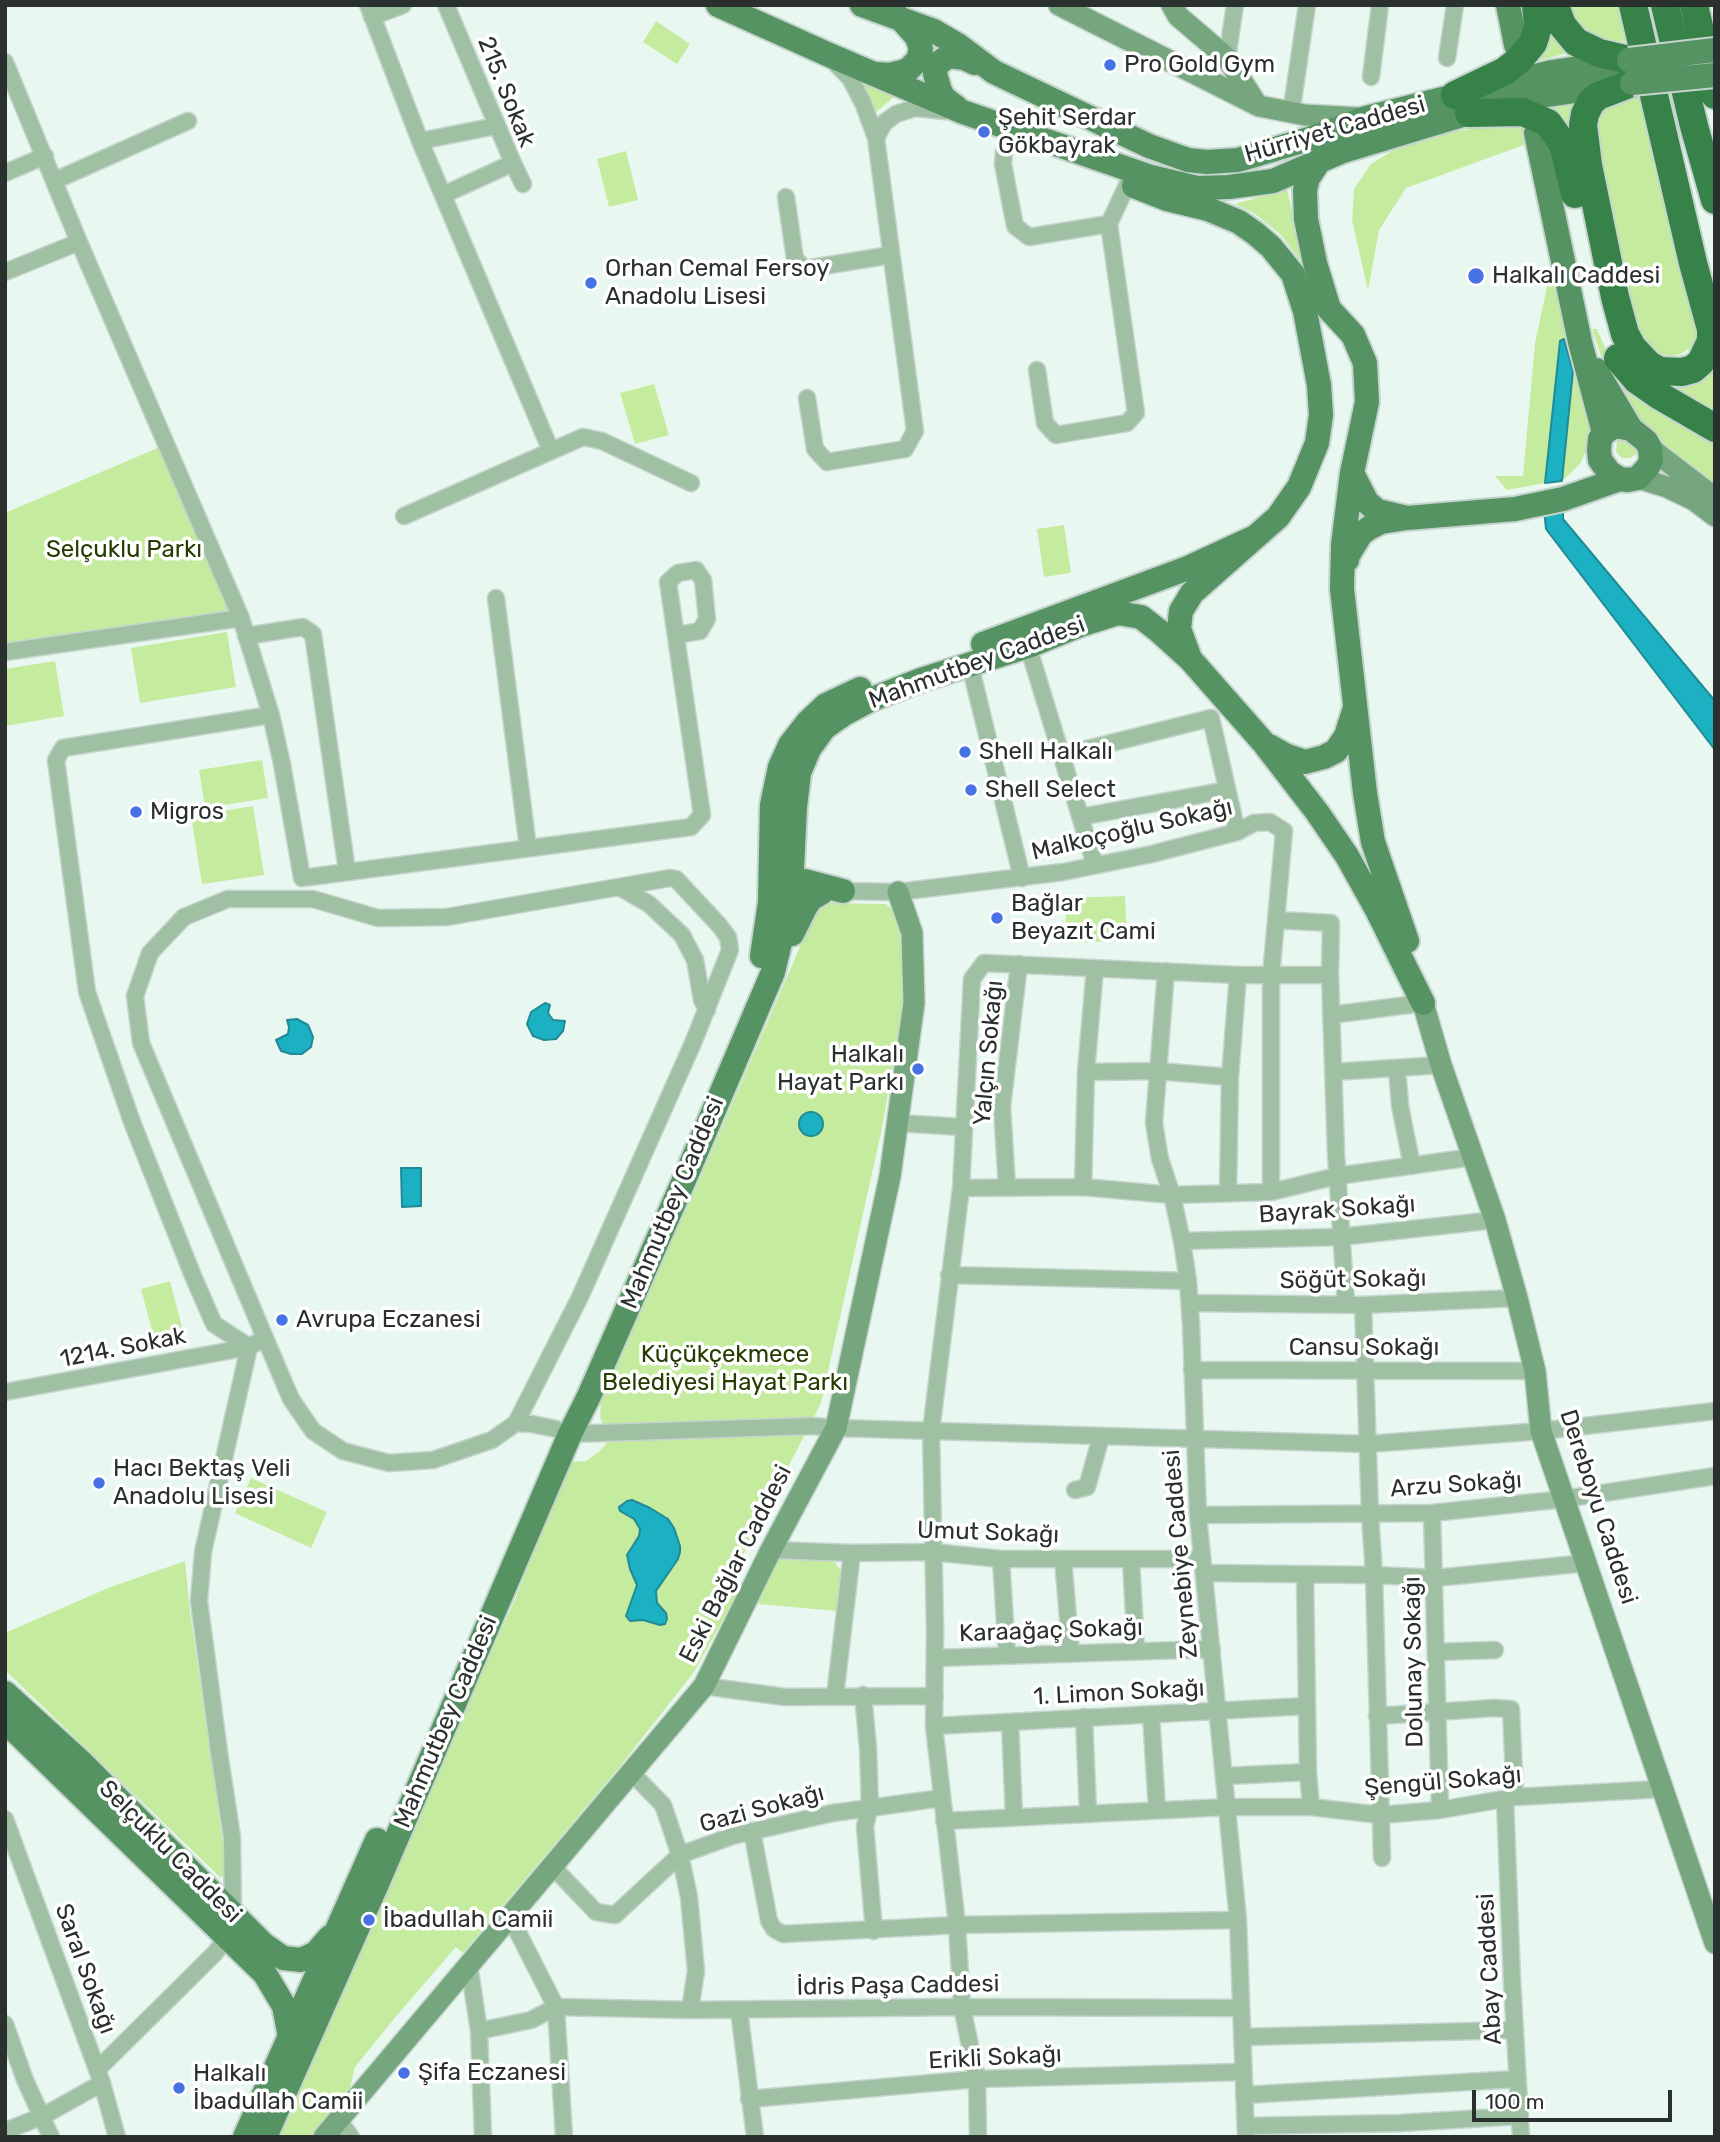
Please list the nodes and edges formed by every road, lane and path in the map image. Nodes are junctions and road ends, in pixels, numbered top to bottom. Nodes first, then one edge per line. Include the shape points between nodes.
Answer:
1 (403, 5) edge
2 (446, 5) edge
3 (718, 5) edge
4 (862, 5) edge
5 (1059, 5) edge
6 (1172, 5) edge
7 (1235, 5) edge
8 (1307, 5) edge
9 (1380, 5) edge
10 (1455, 5) edge
11 (1508, 5) edge
12 (1536, 5) edge
13 (1555, 5) edge
14 (1633, 5) edge
15 (1665, 5) edge
16 (1694, 5) edge
17 (370, 11) edge
18 (900, 18) junction
19 (1516, 45) dead end
20 (1715, 50) edge
21 (827, 54) junction
22 (1227, 58) junction
23 (1447, 58) dead end
24 (5, 62) edge
25 (994, 72) junction
26 (1630, 72) junction
27 (869, 73) junction
28 (1715, 75) edge
29 (1371, 77) dead end
30 (1715, 95) edge
31 (1462, 104) junction
32 (1259, 106) junction
33 (963, 112) junction
34 (1291, 114) junction
35 (1366, 118) junction
36 (188, 121) dead end
37 (496, 125) junction
38 (1536, 133) dead end
39 (876, 138) junction
40 (1044, 138) junction
41 (420, 141) junction
42 (1004, 152) dead end
43 (45, 156) junction
44 (1321, 160) junction
45 (513, 163) junction
46 (5, 173) edge
47 (54, 181) junction
48 (1128, 183) junction
49 (523, 184) dead end
50 (443, 195) junction
51 (786, 197) dead end
52 (1715, 200) edge
53 (1109, 223) junction
54 (1687, 231) junction
55 (79, 242) junction
56 (891, 255) junction
57 (5, 272) edge
58 (1715, 309) edge
59 (1580, 342) junction
60 (1037, 370) dead end
61 (807, 397) dead end
62 (1715, 428) edge
63 (1630, 429) junction
64 (1601, 442) junction
65 (1650, 447) junction
66 (551, 451) junction
67 (1352, 473) junction
68 (1629, 478) junction
69 (691, 483) dead end
70 (1715, 498) edge
71 (1563, 499) junction
72 (404, 516) dead end
73 (1715, 516) edge
74 (1407, 518) junction
75 (1253, 538) junction
76 (1342, 589) junction
77 (496, 598) dead end
78 (241, 618) junction
79 (677, 635) dead end
80 (246, 636) junction
81 (1028, 646) junction
82 (5, 652) edge
83 (1190, 659) junction
84 (970, 665) junction
85 (1356, 706) junction
86 (271, 715) junction
87 (1263, 741) junction
88 (1063, 755) junction
89 (1227, 790) junction
90 (1080, 817) junction
91 (1237, 832) junction
92 (528, 848) junction
93 (793, 848) junction
94 (1095, 865) junction
95 (347, 871) junction
96 (1022, 878) junction
97 (784, 882) junction
98 (619, 887) junction
99 (832, 892) junction
100 (898, 892) junction
101 (1276, 920) junction
102 (776, 960) junction
103 (1019, 964) junction
104 (1095, 968) junction
105 (1166, 971) junction
106 (1238, 975) junction
107 (1330, 975) junction
108 (1271, 976) junction
109 (1423, 1003) junction
110 (707, 1010) junction
111 (1331, 1015) junction
112 (1441, 1065) junction
113 (1397, 1068) junction
114 (1157, 1071) junction
115 (1086, 1072) junction
116 (1333, 1072) junction
117 (1230, 1077) junction
118 (897, 1123) junction
119 (962, 1127) junction
120 (1473, 1157) junction
121 (1412, 1166) junction
122 (1337, 1176) junction
123 (1007, 1187) junction
124 (1083, 1187) junction
125 (961, 1188) junction
126 (1271, 1192) junction
127 (1228, 1193) junction
128 (1172, 1195) junction
129 (1496, 1220) junction
130 (1340, 1237) junction
131 (1182, 1241) junction
132 (949, 1275) junction
133 (1188, 1281) junction
134 (1517, 1298) junction
135 (1190, 1303) junction
136 (1346, 1304) junction
137 (1363, 1305) junction
138 (265, 1338) junction
139 (249, 1347) junction
140 (1192, 1370) junction
141 (1535, 1371) junction
142 (1365, 1372) junction
143 (5, 1392) edge
144 (1715, 1411) edge
145 (516, 1423) junction
146 (836, 1428) junction
147 (563, 1431) junction
148 (931, 1431) junction
149 (1541, 1431) junction
150 (1101, 1437) junction
151 (1194, 1439) junction
152 (1367, 1444) junction
153 (1715, 1475) edge
154 (1075, 1490) dead end
155 (1564, 1499) junction
156 (1370, 1513) junction
157 (1432, 1513) junction
158 (1198, 1515) junction
159 (771, 1550) junction
160 (932, 1552) junction
161 (852, 1553) junction
162 (1001, 1559) junction
163 (1063, 1559) junction
164 (1131, 1559) junction
165 (1587, 1563) junction
166 (1203, 1566) junction
167 (1305, 1575) junction
168 (1374, 1575) junction
169 (1435, 1578) junction
170 (1212, 1649) junction
171 (1495, 1650) dead end
172 (1136, 1651) junction
173 (1436, 1652) junction
174 (1071, 1653) junction
175 (1007, 1655) junction
176 (935, 1658) junction
177 (704, 1686) junction
178 (5, 1693) edge
179 (835, 1696) junction
180 (863, 1696) junction
181 (935, 1696) junction
182 (1307, 1706) junction
183 (1218, 1710) junction
184 (1437, 1712) junction
185 (1151, 1714) junction
186 (1377, 1716) junction
187 (1084, 1717) junction
188 (5, 1721) edge
189 (1010, 1722) junction
190 (934, 1726) junction
191 (1308, 1772) junction
192 (632, 1773) junction
193 (1225, 1776) junction
194 (1662, 1789) junction
195 (942, 1798) junction
196 (1510, 1798) junction
197 (870, 1807) junction
198 (1228, 1807) junction
199 (1311, 1807) junction
200 (1157, 1810) junction
201 (1440, 1810) junction
202 (1088, 1813) junction
203 (1380, 1815) junction
204 (1014, 1817) junction
205 (5, 1819) edge
206 (944, 1821) junction
207 (752, 1831) junction
208 (10, 1846) edge
209 (680, 1855) junction
210 (1382, 1858) dead end
211 (553, 1867) junction
212 (510, 1917) junction
213 (1238, 1920) junction
214 (340, 1922) junction
215 (231, 1925) junction
216 (957, 1925) junction
217 (874, 1931) junction
218 (1715, 1942) edge
219 (469, 1965) junction
220 (265, 1974) junction
221 (320, 1989) junction
222 (556, 2007) junction
223 (962, 2007) junction
224 (1240, 2008) junction
225 (690, 2010) junction
226 (739, 2010) junction
227 (5, 2024) edge
228 (1514, 2030) junction
229 (479, 2031) junction
230 (290, 2037) junction
231 (1242, 2037) junction
232 (1243, 2072) junction
233 (99, 2076) junction
234 (977, 2079) junction
235 (1518, 2079) junction
236 (1244, 2095) junction
237 (749, 2099) junction
238 (43, 2116) junction
239 (1520, 2116) junction
240 (338, 2119) junction
241 (5, 2131) edge
242 (1246, 2131) edge
243 (51, 2137) edge
244 (117, 2137) edge
245 (245, 2137) edge
246 (265, 2137) edge
247 (324, 2137) edge
248 (351, 2137) edge
249 (483, 2137) edge
250 (564, 2137) edge
251 (755, 2137) edge
252 (978, 2137) edge
253 (1521, 2137) edge

1 - 17 street
2 - 37 street, 215. Sokak
3 - 21 main road
4 - 18 main road, Hürriyet Caddesi
5 - 32 main road
6 - 22 main road via 1178,16
7 - 22 street
8 - 34 street
9 - 29 street
10 - 23 street
11 - 19 main road
12 - 31 highway via 1538,25 1533,43 1519,60
13 - 26 highway via 1562,26 1576,42
14 - 54 highway
15 - 52 highway
16 - 30 highway
17 - 41 street
18 - 25 main road, Hürriyet Caddesi via 942,36
18 - 27 main road via 917,37 918,60 902,72
20 - 26 main road, bridge
21 - 27 main road
21 - 39 street via 850,78
22 - 32 main road
24 - 43 street
25 - 33 main road via 964,58 949,56 937,64 934,74 940,91
25 - 35 main road, Hürriyet Caddesi via 1188,160 1238,160
26 - 28 main road, bridge
26 - 31 main road via 1546,95
26 - 54 highway via 1591,102 1585,114 1584,137 1625,334 1642,360 1671,373 1693,369 1711,341
27 - 33 main road
31 - 35 main road, Hürriyet Caddesi
31 - 44 main road
31 - 62 highway via 1523,112 1548,123 1558,135 1567,156 1611,346 1637,380
32 - 34 main road
33 - 39 street via 915,108 884,123
33 - 40 main road
34 - 35 main road
36 - 47 street
37 - 41 street
37 - 45 street, 215. Sokak
38 - 59 main road
39 - 56 street
40 - 44 main road via 1151,177 1197,188 1273,181
40 - 48 main road via 1062,156
41 - 50 street
42 - 53 street via 1015,226 1029,237
43 - 46 street
43 - 47 street
44 - 67 main road via 1305,190 1315,263 1329,309 1353,335 1365,363 1367,402
45 - 49 street
45 - 50 street, 215. Sokak
47 - 55 street
48 - 53 street
48 - 75 main road via 1239,222 1271,247 1293,274 1319,385 1317,443 1299,488 1278,517
50 - 66 street
51 - 56 street via 794,260 805,269
53 - 60 street via 1136,413 1127,423 1056,435 1045,424
54 - 58 highway
55 - 57 street
55 - 78 street
56 - 61 street via 915,432 905,449 827,462 815,449
59 - 63 main road
59 - 64 main road
63 - 64 main road via 1615,426
63 - 65 main road
64 - 68 main road via 1600,460 1609,472
64 - 71 main road
65 - 68 main road via 1648,467
65 - 70 main road
66 - 69 street via 583,437 602,441
66 - 72 street
67 - 74 main road via 1377,511
67 - 76 main road
68 - 71 main road
68 - 73 main road via 1667,487
71 - 74 main road via 1515,509
74 - 76 main road via 1381,522 1361,534 1348,555
75 - 83 main road via 1192,593 1181,611 1179,629
75 - 97 main road, Mahmutbey Caddesi via 1188,568 826,705 790,745 780,767 772,804
76 - 85 main road
77 - 92 street
78 - 80 street
78 - 82 street
79 - 92 street via 702,815 691,827
80 - 86 street
80 - 95 street via 303,627 313,634
81 - 83 main road, Mahmutbey Caddesi via 1118,613 1141,617
81 - 84 main road, Mahmutbey Caddesi
81 - 88 street
83 - 87 main road, Mahmutbey Caddesi
84 - 93 main road, Mahmutbey Caddesi via 870,700 824,728 799,773
84 - 96 street
85 - 87 main road via 1346,736 1336,751 1324,757 1305,762
85 - 109 main road via 1373,842
86 - 95 street via 302,878
86 - 139 street via 63,748 56,761 87,992 98,1027 214,1324
87 - 109 main road, Mahmutbey Caddesi via 1347,856
88 - 89 street via 1211,719
88 - 90 street
89 - 90 street
89 - 91 street
90 - 94 street
91 - 94 street, Malkoçoğlu Sokağı
91 - 101 street, Malkoçoğlu Sokağı via 1262,822 1284,831
92 - 95 street
93 - 97 main road, Mahmutbey Caddesi
93 - 99 main road via 803,865
94 - 96 street, Malkoçoğlu Sokağı
96 - 100 street, Malkoçoğlu Sokağı
97 - 99 main road
97 - 102 main road, Mahmutbey Caddesi via 787,914
97 - 147 main road, Mahmutbey Caddesi via 756,974
98 - 110 street via 649,904 682,935 695,960
98 - 110 street via 676,879 728,937 730,950
98 - 138 street via 447,918 378,918 313,899 228,899 184,917 150,953 135,996 141,1043
99 - 100 street, Malkoçoğlu Sokağı
99 - 102 main road via 811,899
100 - 118 main road, Eski Bağlar Caddesi via 912,933 914,1003
101 - 107 street via 1331,923
101 - 108 street, Malkoçoğlu Sokağı
102 - 147 main road, Mahmutbey Caddesi via 589,1396
103 - 104 street
103 - 119 street via 984,962 972,979
103 - 123 street, Yalçın Sokağı via 1002,1107
104 - 105 street
104 - 115 street
105 - 106 street
105 - 114 street, Zeynebiye Caddesi
106 - 108 street
106 - 117 street
107 - 108 street
107 - 111 street
108 - 126 street, Malkoçoğlu Sokağı
109 - 111 street
109 - 112 main road, Dereboyu Caddesi
110 - 145 street via 580,1297
111 - 116 street
112 - 113 street
112 - 120 main road, Dereboyu Caddesi
113 - 116 street
113 - 121 street
114 - 115 street
114 - 117 street
114 - 128 street, Zeynebiye Caddesi via 1154,1123
115 - 124 street
116 - 122 street
117 - 127 street
118 - 119 street
118 - 146 main road, Eski Bağlar Caddesi via 890,1176
119 - 125 street
120 - 121 street
120 - 129 main road, Dereboyu Caddesi
121 - 122 street
122 - 126 street
122 - 130 street
123 - 124 street
123 - 125 street
124 - 128 street
125 - 132 street
126 - 127 street
127 - 128 street
128 - 131 street, Zeynebiye Caddesi
129 - 130 street, Bayrak Sokağı
129 - 134 main road, Dereboyu Caddesi
130 - 131 street, Bayrak Sokağı
130 - 136 street
131 - 133 street, Zeynebiye Caddesi
132 - 133 street
132 - 148 street
133 - 135 street, Zeynebiye Caddesi
134 - 137 street, Söğüt Sokağı
134 - 141 main road, Dereboyu Caddesi
135 - 136 street, Söğüt Sokağı
135 - 140 street, Zeynebiye Caddesi
136 - 137 street, Söğüt Sokağı
137 - 142 street
138 - 139 street, 1214. Sokak
138 - 145 street via 290,1399 313,1431 343,1451 389,1464 433,1460 492,1440
139 - 143 street, 1214. Sokak
139 - 215 street via 203,1552 200,1601 232,1837
140 - 142 street, Cansu Sokağı
140 - 151 street, Zeynebiye Caddesi
141 - 142 street, Cansu Sokağı
141 - 149 main road, Dereboyu Caddesi
142 - 152 street
144 - 149 street
145 - 147 street
146 - 147 street
146 - 148 street
146 - 159 main road, Eski Bağlar Caddesi
147 - 214 main road, Mahmutbey Caddesi via 522,1502
147 - 221 main road, Mahmutbey Caddesi
148 - 150 street
148 - 160 street
149 - 152 street
149 - 155 main road, Dereboyu Caddesi
150 - 151 street
150 - 154 street via 1087,1487
151 - 152 street
151 - 158 street, Zeynebiye Caddesi
152 - 156 street
153 - 155 street, Arzu Sokağı
155 - 157 street, Arzu Sokağı
155 - 165 main road, Dereboyu Caddesi
156 - 157 street, Arzu Sokağı
156 - 158 street, Arzu Sokağı
156 - 168 street
157 - 169 street, Dolunay Sokağı
158 - 166 street, Zeynebiye Caddesi
159 - 161 street, Umut Sokağı
159 - 177 main road, Eski Bağlar Caddesi
160 - 161 street, Umut Sokağı
160 - 162 street, Umut Sokağı
160 - 176 street
161 - 179 street
162 - 163 street, Umut Sokağı
162 - 175 street
163 - 164 street, Umut Sokağı
163 - 174 street
164 - 166 street, Umut Sokağı
164 - 172 street
165 - 169 street, Umut Sokağı
165 - 194 main road, Dereboyu Caddesi
166 - 167 street, Umut Sokağı
166 - 170 street, Zeynebiye Caddesi
167 - 168 street, Umut Sokağı
167 - 182 street
168 - 169 street, Umut Sokağı
168 - 186 street
169 - 173 street, Dolunay Sokağı
170 - 172 street, Karaağaç Sokağı
170 - 183 street, Zeynebiye Caddesi
171 - 173 street
172 - 174 street, Karaağaç Sokağı
173 - 184 street, Dolunay Sokağı
174 - 175 street, Karaağaç Sokağı
175 - 176 street, Karaağaç Sokağı
176 - 181 street
177 - 179 street via 785,1697
177 - 192 main road, Eski Bağlar Caddesi
178 - 215 main road, Selçuklu Caddesi via 82,1763
179 - 180 street
180 - 181 street
180 - 197 street
181 - 190 street
182 - 183 street, 1. Limon Sokağı
182 - 191 street
183 - 185 street, 1. Limon Sokağı
183 - 193 street, Zeynebiye Caddesi
184 - 186 street
184 - 196 street, Abay Caddesi via 1511,1709
184 - 201 street, Dolunay Sokağı
185 - 187 street, 1. Limon Sokağı
185 - 200 street
186 - 203 street
187 - 189 street, 1. Limon Sokağı
187 - 202 street
188 - 215 main road, Selçuklu Caddesi
189 - 190 street, 1. Limon Sokağı
189 - 204 street
190 - 195 street
191 - 193 street
191 - 199 street
192 - 209 street via 663,1805
192 - 211 main road, Eski Bağlar Caddesi
193 - 198 street, Zeynebiye Caddesi
194 - 196 street, Şengül Sokağı
194 - 218 main road, Dereboyu Caddesi
195 - 197 street, Gazi Sokağı
195 - 206 street
196 - 201 street, Şengül Sokağı
196 - 228 street, Abay Caddesi
197 - 207 street, Gazi Sokağı
197 - 217 street via 865,1826
198 - 199 street, Şengül Sokağı
198 - 200 street
198 - 213 street, Zeynebiye Caddesi
199 - 203 street, Şengül Sokağı
200 - 202 street
201 - 203 street, Şengül Sokağı
202 - 204 street
203 - 210 street
204 - 206 street
205 - 208 street, Saral Sokağı
206 - 216 street
207 - 209 street, Gazi Sokağı
207 - 217 street via 774,1929 789,1935
208 - 233 street, Saral Sokağı
209 - 211 street, Gazi Sokağı via 615,1915 596,1912
209 - 225 street via 696,1971
211 - 212 main road, Eski Bağlar Caddesi
212 - 219 main road, Eski Bağlar Caddesi
212 - 222 street
213 - 216 street
213 - 224 street, Zeynebiye Caddesi
214 - 215 main road, Selçuklu Caddesi via 316,1953 301,1960 283,1958
214 - 221 main road, Mahmutbey Caddesi
215 - 220 main road, Selçuklu Caddesi
215 - 233 street via 215,1953
216 - 217 street
216 - 223 street
219 - 229 street
219 - 240 main road, Eski Bağlar Caddesi
220 - 221 main road via 293,1990
220 - 230 main road via 284,2006
221 - 230 main road, Mahmutbey Caddesi
221 - 246 main road, Mahmutbey Caddesi
222 - 225 street, İdris Paşa Caddesi
222 - 229 street via 531,2020
222 - 250 street
223 - 224 street, İdris Paşa Caddesi
223 - 226 street, İdris Paşa Caddesi
223 - 234 street
224 - 231 street, Zeynebiye Caddesi
225 - 226 street, İdris Paşa Caddesi
226 - 237 street
227 - 238 street
228 - 231 street
228 - 235 street, Abay Caddesi
229 - 249 street
230 - 245 main road, Mahmutbey Caddesi
231 - 232 street, Zeynebiye Caddesi
232 - 234 street, Erikli Sokağı
232 - 236 street, Zeynebiye Caddesi
233 - 238 street
233 - 244 street, Saral Sokağı
234 - 237 street, Erikli Sokağı
234 - 252 street
235 - 236 street
235 - 239 street, Abay Caddesi
236 - 242 street, Zeynebiye Caddesi
237 - 251 street
238 - 241 street
238 - 243 street
239 - 242 street
239 - 253 street, Abay Caddesi
240 - 247 main road, Eski Bağlar Caddesi
240 - 248 street

